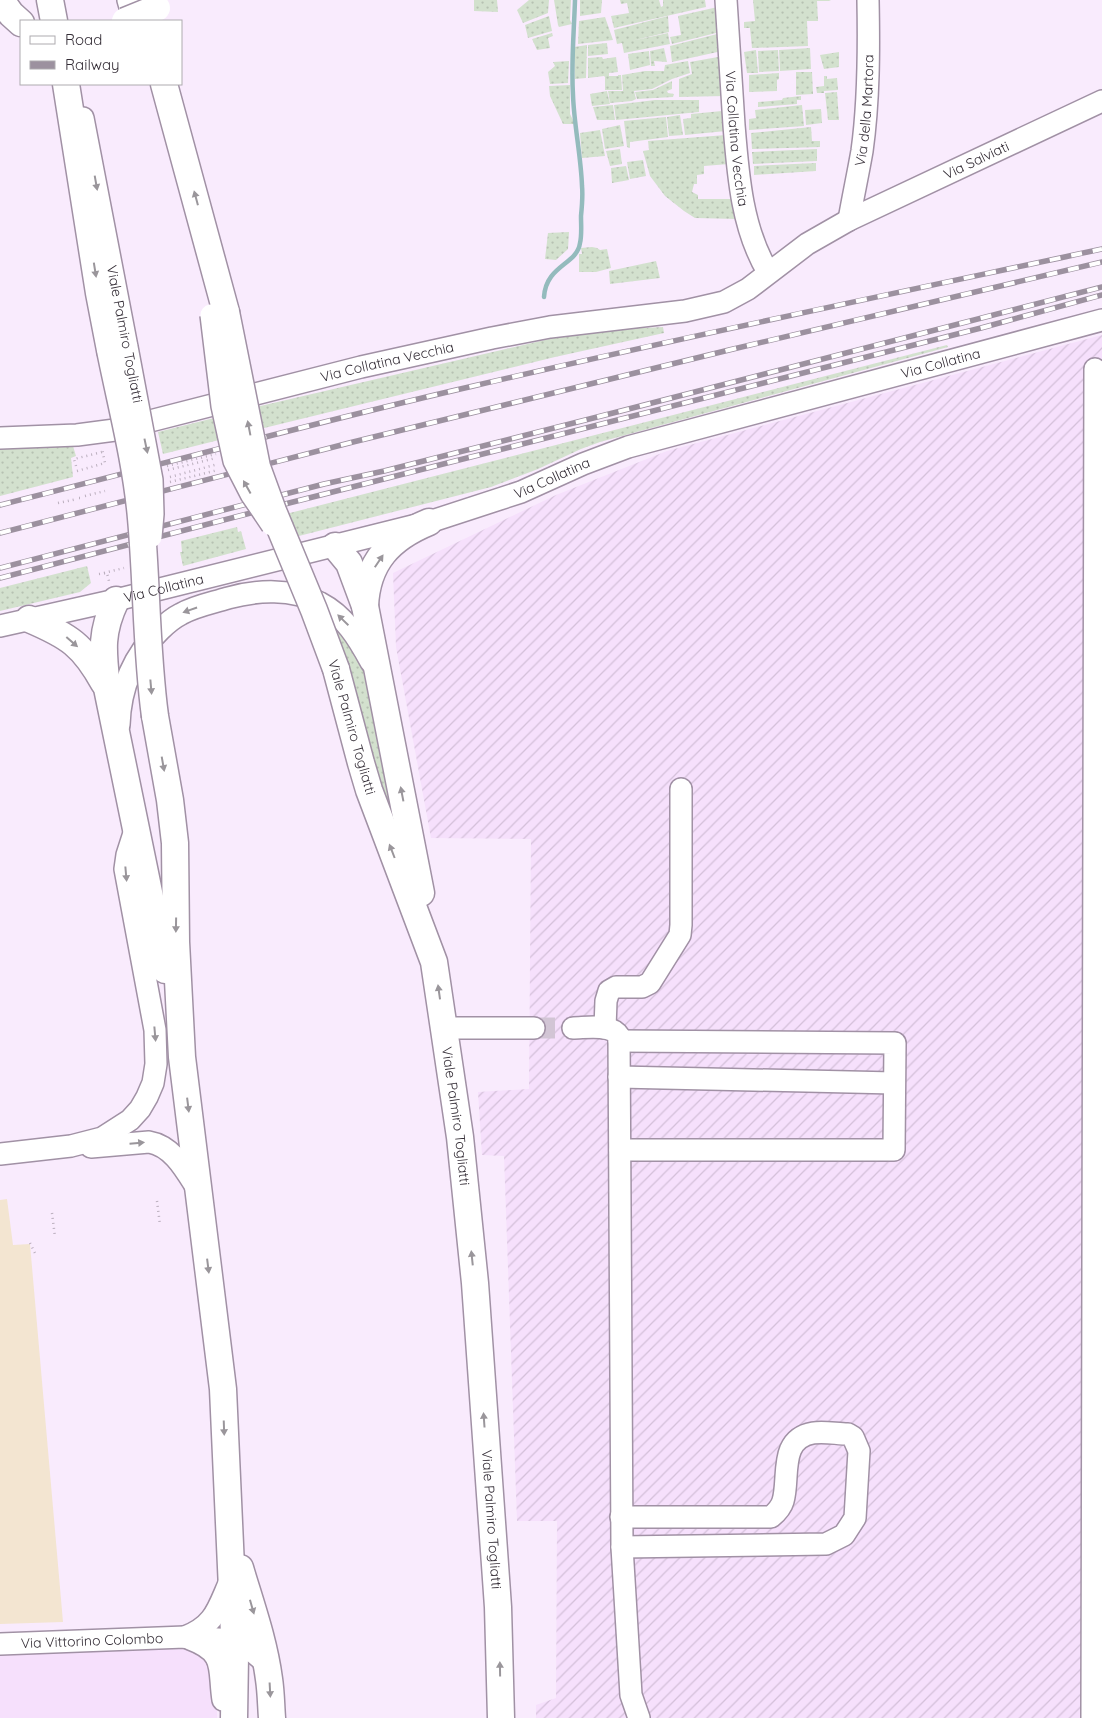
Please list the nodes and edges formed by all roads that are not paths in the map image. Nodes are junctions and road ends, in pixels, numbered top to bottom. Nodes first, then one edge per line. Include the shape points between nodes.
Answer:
1 (1, 0) edge
2 (50, 0) edge
3 (60, 0) edge
4 (128, 0) edge
5 (726, 0) edge
6 (868, 0) edge
7 (152, 7) edge
8 (54, 20) edge
9 (65, 20) edge
10 (127, 20) edge
11 (134, 20) edge
12 (20, 22) edge
13 (66, 85) edge
14 (77, 85) edge
15 (152, 85) edge
16 (164, 85) edge
17 (1102, 101) edge
18 (189, 172) junction
19 (849, 220) junction
20 (768, 272) junction
21 (1102, 320) edge
22 (118, 348) junction
23 (1095, 369) dead end
24 (0, 438) edge
25 (429, 522) junction
26 (335, 546) junction
27 (113, 593) junction
28 (365, 606) junction
29 (29, 619) junction
30 (0, 626) edge
31 (379, 676) junction
32 (107, 688) junction
33 (120, 751) junction
34 (681, 789) dead end
35 (136, 827) junction
36 (434, 962) junction
37 (444, 1028) junction
38 (534, 1028) tunnel mouth
39 (573, 1028) tunnel mouth
40 (612, 1034) junction
41 (182, 1057) junction
42 (619, 1077) junction
43 (894, 1083) junction
44 (71, 1146) junction
45 (620, 1150) junction
46 (0, 1154) edge
47 (198, 1190) junction
48 (621, 1517) junction
49 (228, 1527) junction
50 (622, 1547) junction
51 (231, 1579) junction
52 (185, 1638) junction
53 (234, 1640) junction
54 (0, 1644) edge
55 (266, 1663) junction
56 (228, 1718) edge
57 (234, 1718) edge
58 (271, 1718) edge
59 (501, 1718) edge
60 (639, 1718) edge
61 (1092, 1718) edge

1 - 12 main road
2 - 8 main road
3 - 9 street
4 - 11 street
5 - 20 street, Via Collatina Vecchia via 740,184 747,222 758,256
6 - 19 street, Via della Martora via 866,112
7 - 10 main road, bridge
13 -> 22 main road, Viale Palmiro Togliatti via 98,293
14 -> 22 street, Viale Palmiro Togliatti
15 - 18 street, Viale Palmiro Togliatti via 170,139
16 - 18 main road, Viale Palmiro Togliatti
17 - 19 street, Via Salviati
36 -> 18 main road, Viale Palmiro Togliatti, bridge via 369,790 336,669 264,488 218,314 203,225
19 - 20 street, Via Collatina Vecchia via 806,244
20 - 24 street, Via Collatina Vecchia via 736,296 702,308 550,327 492,338 344,371 115,430
21 - 25 street, Via Collatina via 628,447 521,492
22 -> 41 main road, Viale Palmiro Togliatti, bridge via 141,517 155,716 175,843
23 - 61 street
25 - 26 street, Via Collatina
28 -> 25 main road via 368,584 383,555 404,534
26 - 27 street, Via Collatina
26 - 28 main road via 349,564
27 - 29 street, Via Collatina
27 - 32 main road via 104,634
28 - 31 main road
29 - 30 street, Via Collatina
29 -> 32 main road via 58,631 73,642 91,662
31 -> 33 street via 352,628 315,600 260,592 217,601 176,616 137,656 122,697
36 -> 31 main road
32 - 33 main road
33 - 35 main road
34 - 40 street via 680,935 650,983 609,991 606,1001
35 - 41 main road
35 -> 44 street via 125,873 151,1006 156,1045 153,1083 145,1101 130,1120 102,1138
37 -> 36 main road, Viale Palmiro Togliatti
37 - 38 street
59 -> 37 main road, Viale Palmiro Togliatti via 498,1607 474,1283 460,1137
39 - 40 street
40 - 42 street
40 - 43 street via 895,1044
41 -> 47 main road, Viale Palmiro Togliatti
42 - 43 street
42 - 45 street
43 - 45 street via 894,1150
44 - 46 street
44 -> 47 street via 155,1143 173,1156
45 - 48 street
47 -> 49 main road, Viale Palmiro Togliatti via 223,1389
48 - 50 street
48 - 50 street via 771,1516 779,1510 783,1500 788,1456 799,1439 813,1433 848,1434 853,1436 859,1451 855,1518 844,1535 831,1543
49 - 51 main road, Viale Palmiro Togliatti
49 -> 55 main road, Viale Palmiro Togliatti
50 - 60 street via 631,1695
51 - 52 street, Via Vittorino Colombo via 211,1621
51 - 53 main road, Viale Palmiro Togliatti
52 - 53 street, Via Vittorino Colombo
52 - 54 street, Via Vittorino Colombo
52 - 56 street, Via Vittorino Colombo via 205,1646 218,1660
53 - 55 street
53 - 57 main road, Viale Palmiro Togliatti
55 -> 58 main road, Viale Palmiro Togliatti

